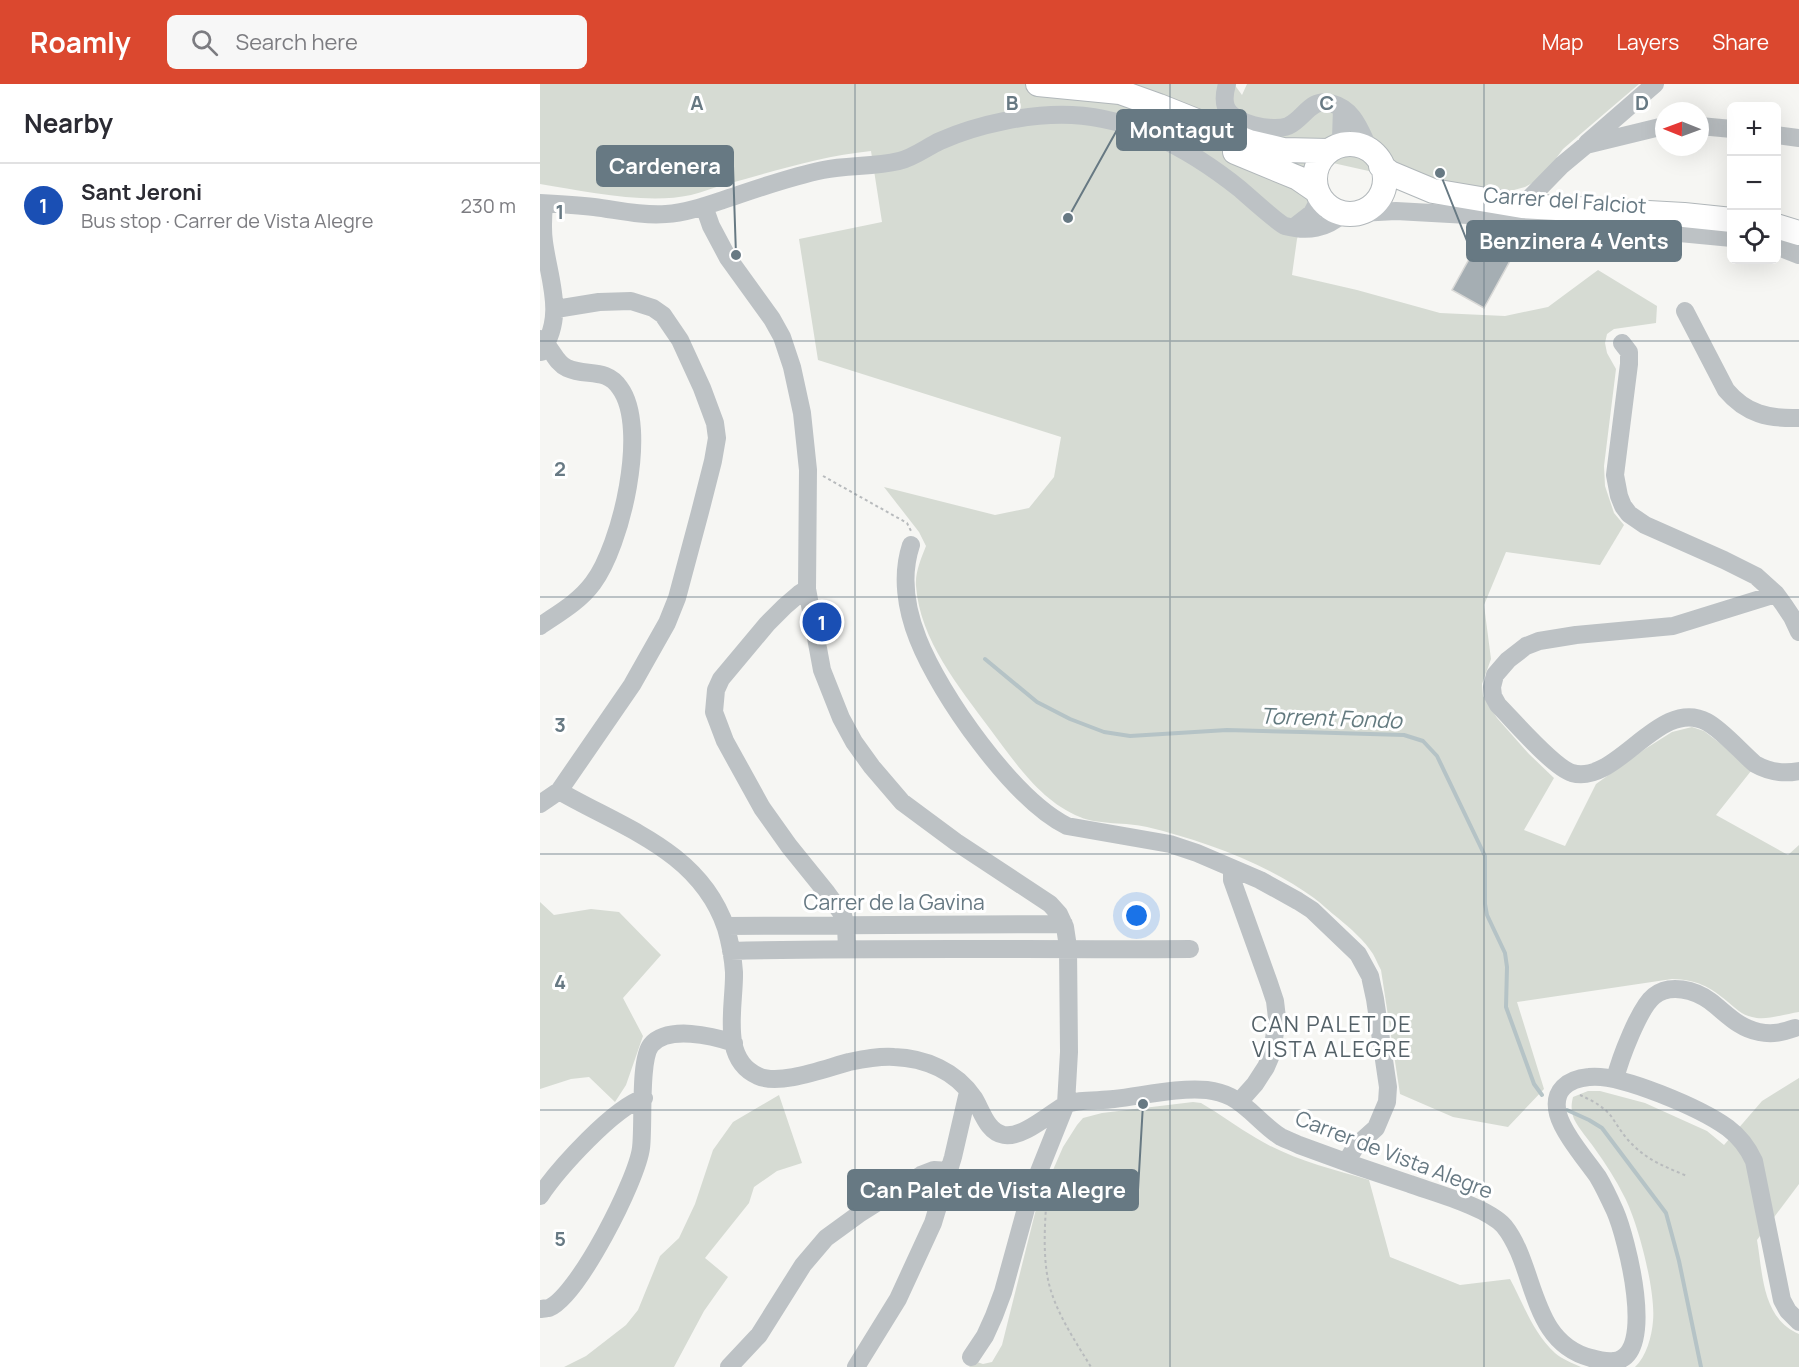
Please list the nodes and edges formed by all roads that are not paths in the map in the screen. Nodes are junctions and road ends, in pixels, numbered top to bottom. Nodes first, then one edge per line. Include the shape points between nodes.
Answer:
1 (1038, 84) edge
2 (1227, 84) edge
3 (1655, 84) edge
4 (1095, 91) junction
5 (1342, 108) junction
6 (1709, 127) edge
7 (1655, 128) edge
8 (1727, 129) edge
9 (1781, 136) edge
10 (1799, 138) edge
11 (1586, 145) junction
12 (1332, 149) junction
13 (1376, 158) junction
14 (1433, 191) junction
15 (1319, 194) junction
16 (542, 204) edge
17 (704, 206) junction
18 (1522, 206) junction
19 (1359, 210) junction
20 (1636, 212) junction
21 (1727, 220) edge
22 (1575, 222) junction
23 (1294, 227) junction
24 (1781, 228) edge
25 (1799, 233) edge
26 (1727, 238) edge
27 (1781, 248) edge
28 (1799, 255) edge
29 (556, 309) junction
30 (1685, 311) dead end
31 (1622, 342) dead end
32 (542, 345) edge
33 (1799, 418) edge
34 (911, 545) road end
35 (807, 589) junction
36 (1776, 594) junction
37 (540, 626) edge
38 (1799, 632) edge
39 (1799, 771) edge
40 (559, 791) junction
41 (540, 804) edge
42 (1232, 869) junction
43 (1064, 924) junction
44 (725, 926) junction
45 (846, 926) junction
46 (847, 948) junction
47 (1190, 949) dead end
48 (1068, 950) junction
49 (731, 951) junction
50 (1796, 1028) dead end
51 (734, 1043) junction
52 (1615, 1078) junction
53 (968, 1092) junction
54 (644, 1098) junction
55 (1239, 1102) junction
56 (1066, 1104) junction
57 (1346, 1162) junction
58 (949, 1171) junction
59 (540, 1196) edge
60 (540, 1309) edge
61 (1799, 1322) edge
62 (971, 1357) dead end
63 (729, 1367) edge
64 (856, 1367) edge

1 - 4 main road
2 - 5 street via 1224,94 1229,112 1266,129 1297,121 1314,104 1327,102
3 - 11 street
4 - 12 main road via 1120,92 1270,147 1300,151
4 - 15 main road via 1288,173
5 - 12 street via 1341,139
5 - 13 street via 1351,114
6 - 8 street
7 - 11 street
9 - 10 street
11 - 18 street
12 - 13 main road via 1353,145
12 - 15 main road via 1318,165 1315,182
13 - 14 main road via 1390,173
13 - 19 main road via 1383,190
14 - 18 main road
14 - 19 main road
15 - 19 main road via 1333,210
15 - 23 street via 1312,213
16 - 17 street via 644,215
16 - 29 street via 544,242
17 - 23 street via 823,170 902,160 967,130 1006,121 1071,115 1124,123 1151,133 1217,171 1281,224
17 - 35 street via 728,258 782,337 793,373 808,470
18 - 20 main road
19 - 22 street, Carrer del Falciot
19 - 23 street via 1324,227
20 - 21 main road
20 - 22 main road
22 - 26 street, Carrer del Falciot
24 - 25 main road
27 - 28 street
29 - 32 street via 552,328
29 - 40 street via 630,301 663,315 680,340 702,388 717,438 667,623 632,685
30 - 33 street via 1735,400 1754,412
31 - 36 street via 1629,351 1616,475 1623,506 1646,525 1746,570
32 - 37 street via 569,369 599,373 614,380 626,396 633,432 627,493 601,571 584,594
34 - 42 street via 905,578 917,638 966,722 1022,792 1038,808 1067,826 1170,844
35 - 43 street via 820,662 832,700 854,742 887,787 921,818 1050,904
35 - 45 street via 767,624 721,679 714,712 725,741 762,808 843,915
36 - 38 street
36 - 39 street via 1673,626 1539,641 1526,646 1495,675 1493,696 1556,765 1572,773 1595,771 1666,722 1690,717 1708,722 1763,769
40 - 41 street
40 - 44 street via 682,861 704,887
42 - 55 street via 1232,880 1275,1001 1277,1018 1266,1068
42 - 57 street via 1312,910 1358,954 1370,976 1384,1052 1387,1102 1376,1128 1356,1146
43 - 45 street, Carrer de la Gavina
43 - 48 street
44 - 45 street, Carrer de la Gavina
44 - 49 street
45 - 46 street
46 - 48 street
46 - 49 street
47 - 48 street
48 - 56 street
49 - 51 street
50 - 52 street via 1776,1034 1757,1032 1737,1024 1696,993 1664,990 1648,1001
51 - 53 street via 742,1063 769,1079 876,1057 899,1057 938,1067
51 - 54 street via 700,1035 667,1035 658,1039 650,1046 646,1058
52 - 57 street, Carrer de Vista Alegre via 1589,1077 1567,1083 1557,1100 1557,1113 1616,1213 1636,1307 1635,1341 1623,1359 1613,1362 1582,1356 1555,1337 1508,1232 1494,1217
52 - 61 street via 1704,1113 1741,1139 1754,1161 1782,1300
53 - 56 street via 990,1127 1002,1135 1022,1131
53 - 58 street
54 - 59 street via 633,1101 599,1130 561,1168
54 - 60 street via 641,1150 615,1215 568,1291 549,1308
55 - 56 street, Carrer de Vista Alegre via 1221,1093 1195,1089
55 - 57 street, Carrer de Vista Alegre via 1281,1137
56 - 62 street via 1030,1194 994,1316
58 - 63 street via 934,1170 921,1175 826,1238 803,1265 759,1335
58 - 64 street via 919,1256

